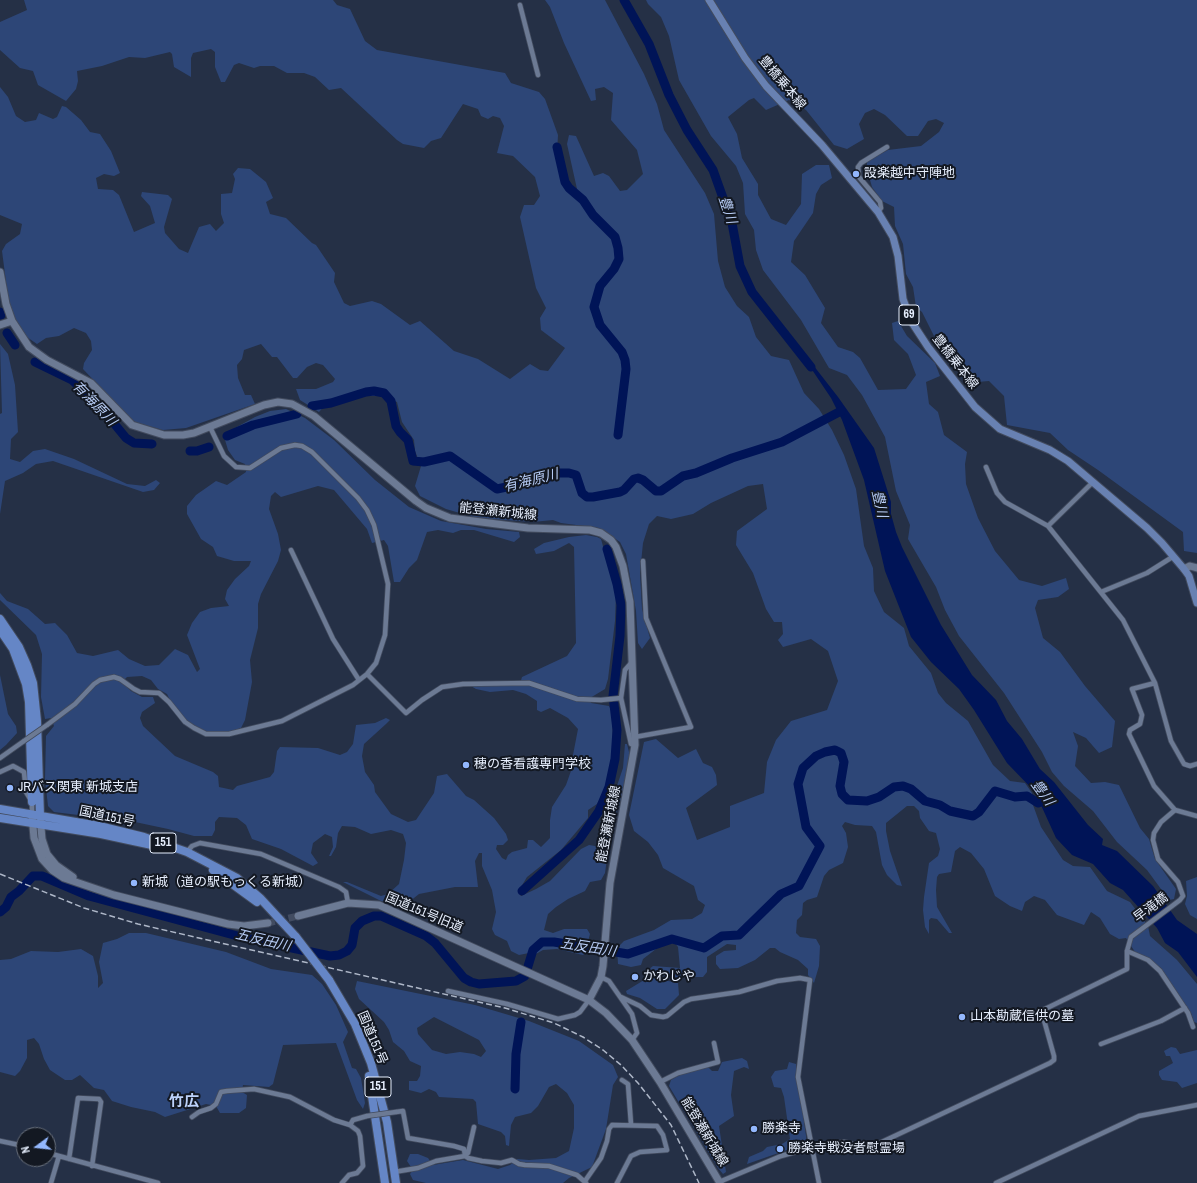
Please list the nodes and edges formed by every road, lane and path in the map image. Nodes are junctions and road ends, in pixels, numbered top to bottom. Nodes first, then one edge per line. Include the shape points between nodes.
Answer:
1 (709, 0) edge
2 (520, 5) dead end
3 (538, 75) dead end
4 (887, 147) dead end
5 (878, 212) junction
6 (0, 272) edge
7 (12, 321) junction
8 (0, 325) edge
9 (210, 427) junction
10 (986, 467) dead end
11 (1093, 482) junction
12 (1048, 526) junction
13 (291, 550) dead end
14 (1174, 556) junction
15 (643, 561) dead end
16 (1197, 568) edge
17 (1184, 569) junction
18 (1101, 592) junction
19 (1197, 602) edge
20 (0, 619) edge
21 (0, 630) edge
22 (632, 662) junction
23 (367, 674) junction
24 (359, 680) junction
25 (1155, 683) junction
26 (620, 699) junction
27 (635, 737) junction
28 (635, 745) junction
29 (0, 758) edge
30 (1197, 764) edge
31 (0, 772) edge
32 (32, 802) junction
33 (0, 809) edge
34 (1175, 810) junction
35 (36, 816) junction
36 (1197, 816) edge
37 (0, 818) edge
38 (36, 825) junction
39 (187, 852) junction
40 (348, 903) junction
41 (298, 916) tunnel mouth
42 (268, 923) tunnel mouth
43 (296, 938) junction
44 (1127, 951) junction
45 (601, 976) junction
46 (448, 992) dead end
47 (622, 997) junction
48 (340, 998) junction
49 (589, 1000) junction
50 (1185, 1008) junction
51 (1193, 1027) dead end
52 (632, 1040) junction
53 (714, 1043) dead end
54 (1101, 1044) dead end
55 (622, 1080) dead end
56 (660, 1082) junction
57 (1197, 1105) edge
58 (192, 1117) dead end
59 (631, 1124) junction
60 (350, 1125) junction
61 (474, 1127) dead end
62 (0, 1141) edge
63 (16, 1144) edge
64 (813, 1147) junction
65 (56, 1155) edge
66 (59, 1156) junction
67 (465, 1156) junction
68 (68, 1159) junction
69 (92, 1166) junction
70 (394, 1172) junction
71 (586, 1182) edge
72 (719, 1182) edge
73 (50, 1183) edge
74 (158, 1183) edge
75 (342, 1183) edge
76 (386, 1183) edge
77 (396, 1183) edge
78 (617, 1183) edge
79 (819, 1183) edge
80 (996, 1183) edge

1 - 5 main road, 豊橋乗本線 / 69 via 745,58 766,86 822,145
2 - 3 street
4 - 5 street via 858,167 859,177 880,202 881,208
5 - 11 main road, 豊橋乗本線 / 69 via 893,237 903,299 911,321 975,407 1000,429 1050,450
6 - 7 main road, 能登瀬新城線
7 - 8 main road
7 - 9 main road, 能登瀬新城線 via 29,347 47,360 92,383 132,425 169,436 194,433
9 - 22 main road, 能登瀬新城線 via 264,405 278,402 292,404 314,416 426,508 450,518 528,528 590,530 601,533 616,546 623,566 630,602
9 - 23 street via 224,456 240,468 257,465 280,448 302,446 344,482 367,510 386,568 388,600 382,650
10 - 12 street via 997,494 1005,502
11 - 12 street
11 - 14 main road, 豊橋乗本線 / 69 via 1147,528
12 - 18 street
13 - 24 street via 333,640
14 - 17 main road, 豊橋乗本線 / 69
14 - 18 street via 1147,573
15 - 27 street via 646,618 691,727
16 - 17 main road via 1190,566
17 - 19 main road, 豊橋乗本線 / 69 via 1189,576
18 - 25 street via 1127,626
20 - 35 highway via 19,647 33,683 37,721
21 - 32 highway via 13,649 30,702
22 - 26 street via 625,670
22 - 27 main road, 能登瀬新城線
23 - 24 street
23 - 26 street via 406,714 442,687 463,684 529,683 577,699
24 - 29 street, bridge via 282,721 216,735 206,734 185,722 159,693 140,692 120,679 108,677 94,684 75,704
25 - 30 street via 1171,741 1184,764
25 - 34 street via 1132,689 1142,715 1140,724 1130,730 1129,734 1154,786
26 - 28 street via 629,738 631,744
27 - 28 main road, 能登瀬新城線
28 - 45 main road, 能登瀬新城線 via 610,883 605,957
31 - 32 street via 13,766 22,770 26,792
32 - 35 street
33 - 35 highway, 国道151号 / 151
34 - 36 street
34 - 44 street, 早滝橋 via 1157,827 1153,840 1158,858 1178,882 1183,896 1136,934 1128,943
35 - 38 main road
35 - 39 highway, 国道151号 / 151 via 99,826 144,837
37 - 38 highway, 国道151号 / 151
38 - 42 main road via 52,862 72,877 97,889 228,924 244,926
38 - 43 highway, 国道151号 / 151 via 143,842 185,857 211,869 254,900
39 - 40 street via 192,846 200,843 261,854 339,887 346,892
39 - 43 highway, 国道151号 / 151 via 236,878 260,898
40 - 41 main road, 国道151号旧道
40 - 49 main road, 国道151号旧道 via 379,905
43 - 48 highway, 国道151号 / 151, bridge
44 - 50 street via 1155,966
44 - 64 street via 1127,969 1123,972 1092,984 1043,1010 1054,1056 1050,1063 869,1148 844,1142
45 - 47 street via 609,981
45 - 49 main road
46 - 49 street via 507,1004 558,1019 580,1012
47 - 52 street via 632,1014 637,1033
47 - 64 street via 651,1014 663,1017 691,999 739,992 777,981 800,978 810,980 798,1077
48 - 70 highway, 国道151号 / 151 via 355,1024 371,1063 384,1110
48 - 76 highway, 国道151号 / 151 via 353,1026 371,1080
49 - 52 main road, 能登瀬新城線 via 606,1013
50 - 51 street
50 - 54 street
52 - 56 main road, 能登瀬新城線
53 - 56 street via 718,1062 678,1073
55 - 59 street via 628,1084
56 - 72 main road, 能登瀬新城線
57 - 80 street via 1134,1118
58 - 60 street via 216,1104 221,1092 254,1089 290,1097 334,1120
59 - 71 street via 610,1127 606,1149
59 - 78 street via 657,1126 668,1150 640,1152 631,1156
60 - 67 street, bridge via 353,1120 367,1116 403,1111 408,1138 454,1146 464,1150
60 - 75 street via 360,1136 364,1161 361,1170 349,1174
61 - 67 street
62 - 63 street
64 - 72 street via 774,1158
64 - 79 street
65 - 66 street
66 - 68 street
66 - 73 street
67 - 70 street
67 - 71 street via 494,1163 512,1160 525,1166 550,1166 577,1175
68 - 69 street
68 - 69 street via 78,1098 99,1099 101,1102
69 - 74 street
70 - 77 highway, 国道151号 / 151

